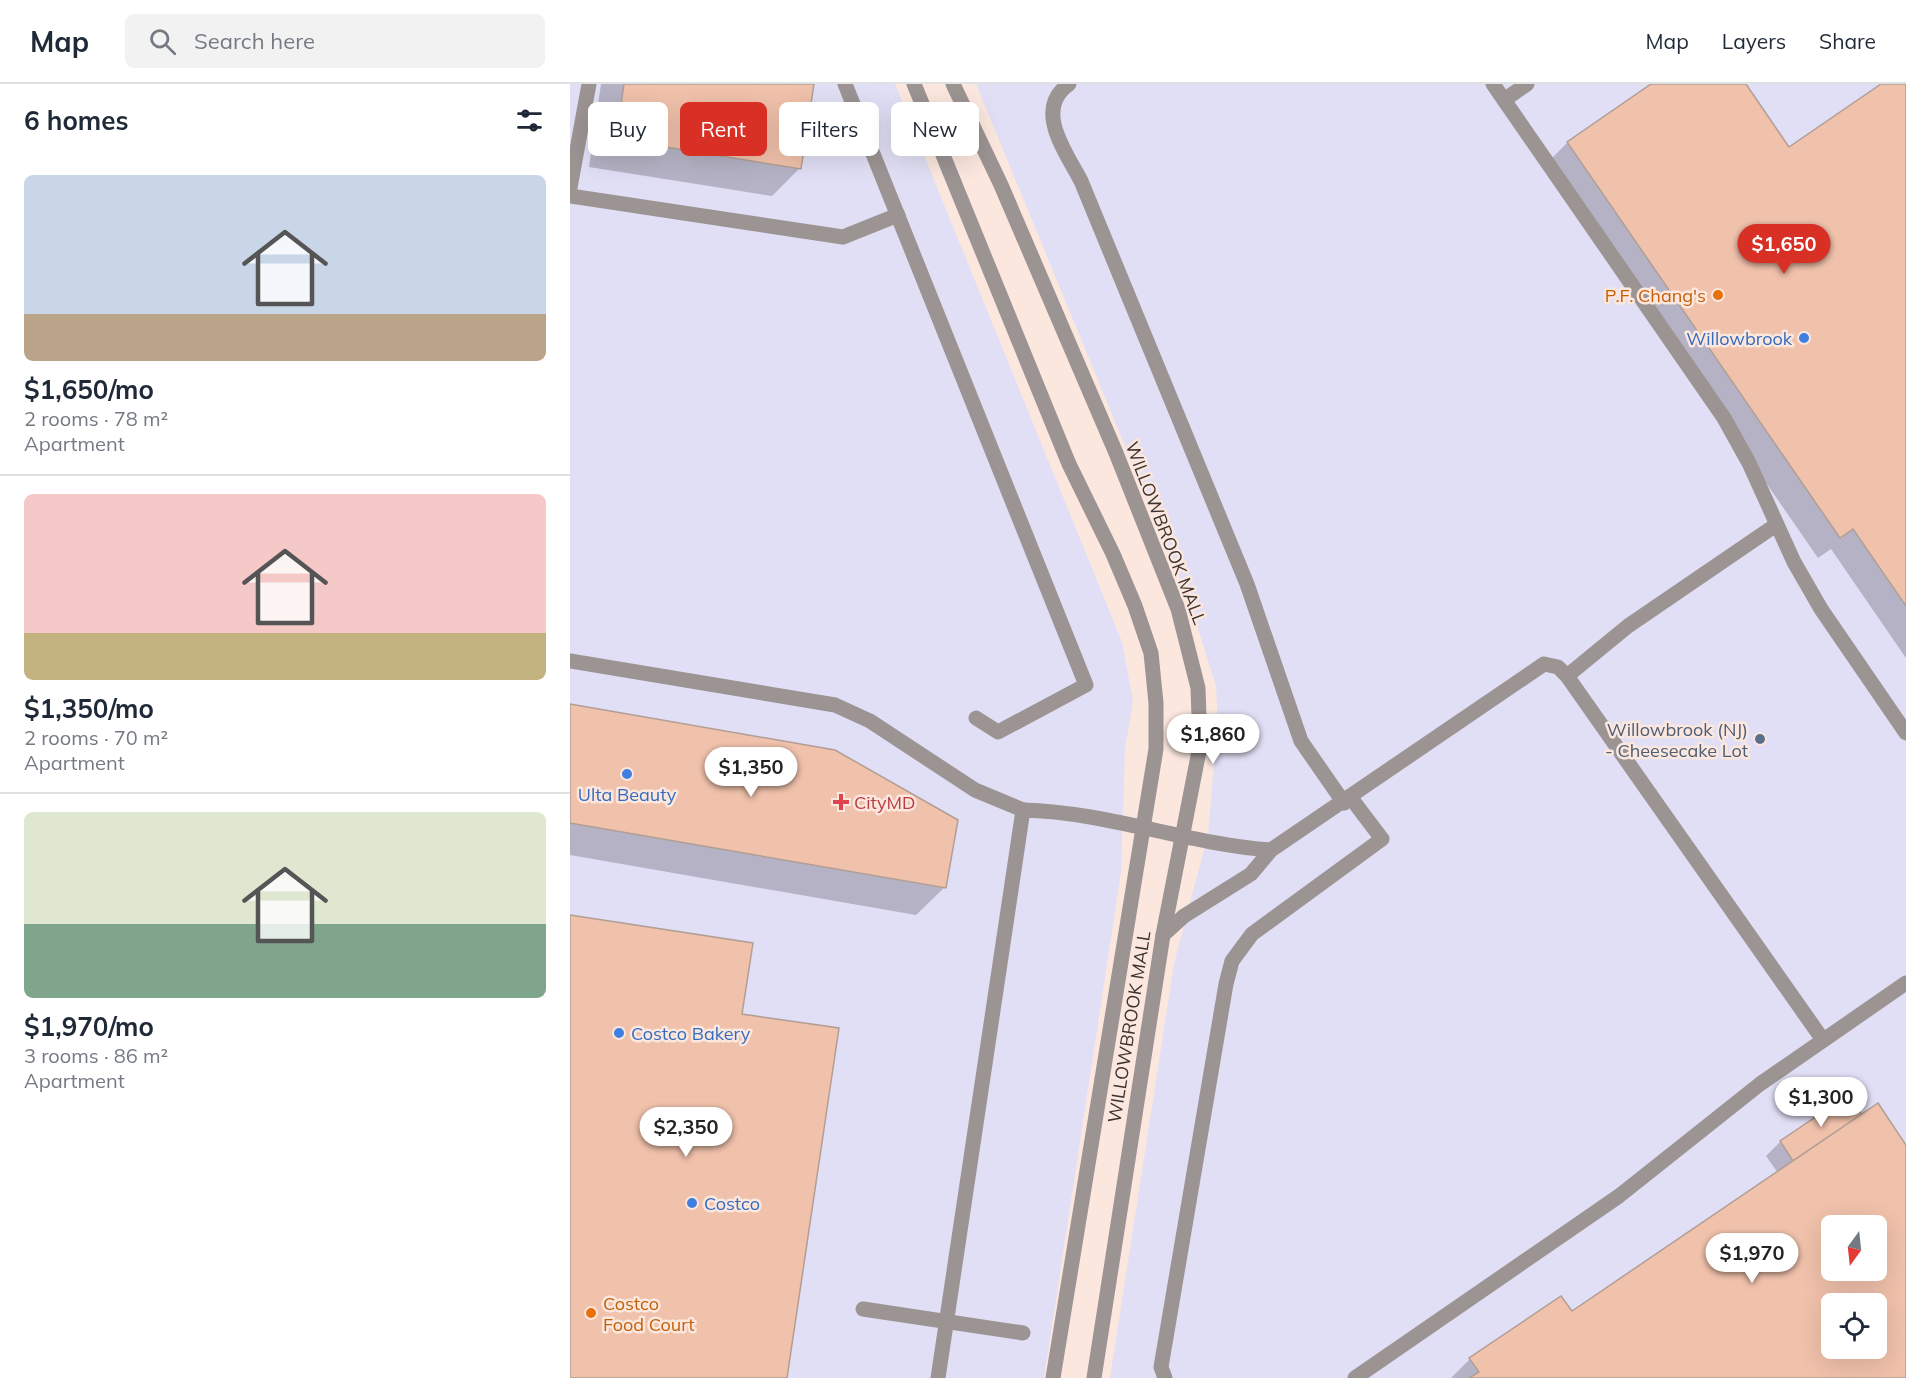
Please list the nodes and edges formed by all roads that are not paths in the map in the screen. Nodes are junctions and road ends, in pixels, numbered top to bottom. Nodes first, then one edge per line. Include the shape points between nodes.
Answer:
1 (589, 84) edge
2 (845, 84) edge
3 (914, 84) edge
4 (953, 84) edge
5 (1069, 84) edge
6 (1493, 84) edge
7 (1527, 84) edge
8 (1504, 100) junction
9 (570, 188) edge
10 (570, 196) edge
11 (898, 215) junction
12 (1776, 525) junction
13 (570, 661) edge
14 (1567, 676) junction
15 (976, 718) dead end
16 (1906, 733) edge
17 (1347, 800) junction
18 (1023, 810) junction
19 (1142, 826) junction
20 (1182, 836) junction
21 (1271, 850) junction
22 (1163, 935) junction
23 (1906, 983) edge
24 (1823, 1040) junction
25 (863, 1309) dead end
26 (947, 1322) junction
27 (1023, 1333) dead end
28 (938, 1378) edge
29 (1053, 1378) edge
30 (1094, 1378) edge
31 (1165, 1378) edge
32 (1355, 1378) edge

1 - 9 street
2 - 11 street
3 - 19 street, WILLOWBROOK MALL via 1069,464 1118,564 1150,653 1156,748
4 - 20 street, WILLOWBROOK MALL via 1111,442 1178,609 1198,688 1199,734
5 - 17 street via 1062,88 1053,106 1052,123 1081,181 1247,584 1301,741
6 - 8 street
7 - 8 street
8 - 12 street via 1724,418
10 - 11 street via 843,237
11 - 15 street via 1086,685 998,732
12 - 14 street via 1628,626
12 - 16 street via 1836,635
13 - 18 street via 835,705 870,721 975,790
14 - 17 street via 1558,667 1544,664
14 - 24 street
17 - 21 street
17 - 31 street via 1382,839 1252,934 1232,961 1161,1367
18 - 19 street via 1058,811
18 - 26 street
19 - 20 street
19 - 29 street, WILLOWBROOK MALL
20 - 21 street via 1228,847
20 - 22 street, WILLOWBROOK MALL
21 - 22 street via 1251,874 1184,916
22 - 30 street, WILLOWBROOK MALL
23 - 24 street
24 - 32 street via 1760,1084 1619,1196
25 - 26 street
26 - 27 street
26 - 28 street

